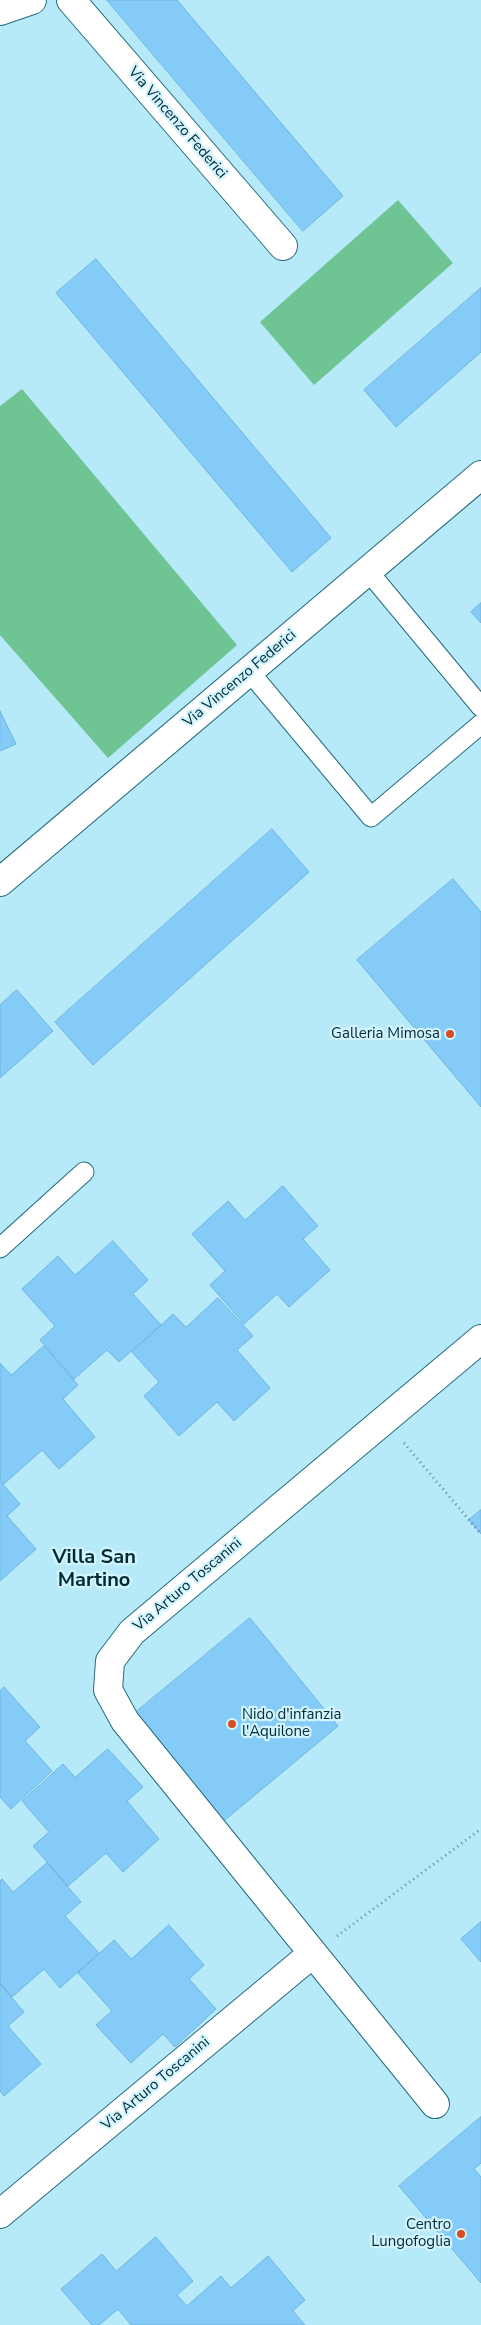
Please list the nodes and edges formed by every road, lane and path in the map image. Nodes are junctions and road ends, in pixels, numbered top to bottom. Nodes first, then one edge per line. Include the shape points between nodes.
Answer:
1 (32, 0) edge
2 (71, 0) edge
3 (0, 11) edge
4 (283, 246) dead end
5 (481, 475) edge
6 (368, 571) junction
7 (250, 671) junction
8 (481, 707) edge
9 (481, 724) edge
10 (0, 882) edge
11 (84, 1172) dead end
12 (0, 1248) edge
13 (481, 1339) edge
14 (384, 1420) junction
15 (481, 1534) edge
16 (481, 1829) edge
17 (312, 1954) junction
18 (435, 2104) dead end
19 (0, 2214) edge

1 - 3 street
2 - 4 street, Via Vincenzo Federici
5 - 6 street, Via Vincenzo Federici
6 - 7 street, Via Vincenzo Federici
6 - 8 lane
7 - 9 lane via 371,817
7 - 10 street, Via Vincenzo Federici
11 - 12 lane
13 - 14 street, Via Arturo Toscanini
14 - 15 path
14 - 17 street, Via Arturo Toscanini via 132,1632 110,1661 108,1690 125,1721
16 - 17 path
17 - 18 street, Via Arturo Toscanini
17 - 19 street, Via Arturo Toscanini

